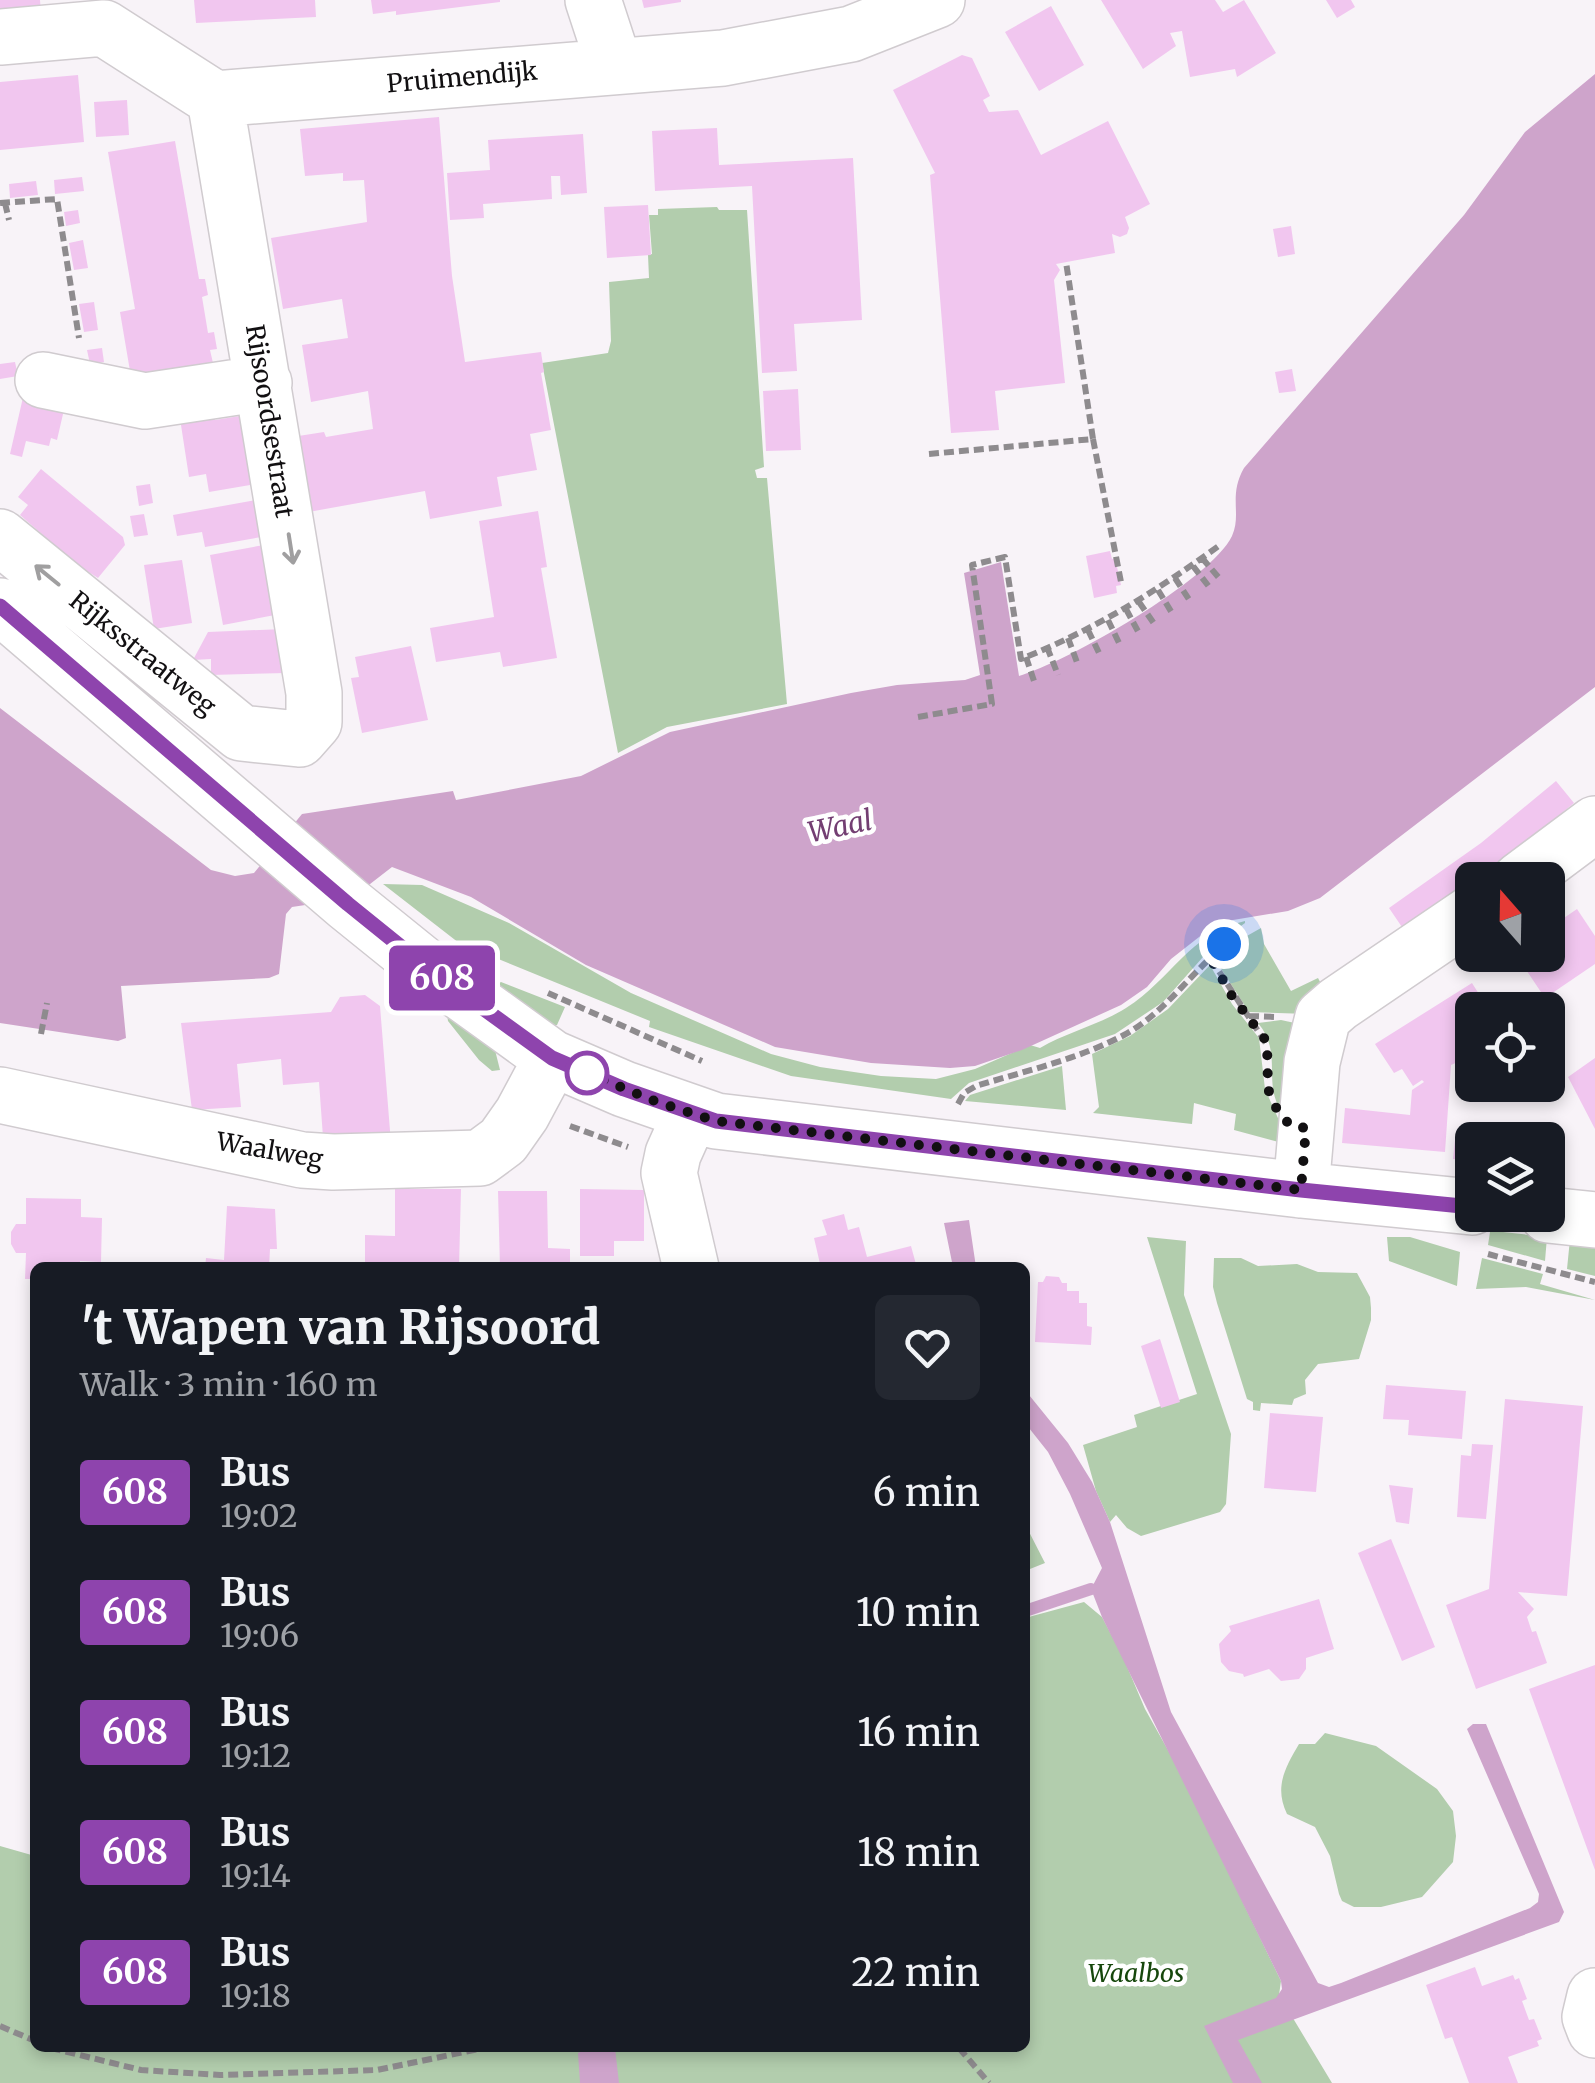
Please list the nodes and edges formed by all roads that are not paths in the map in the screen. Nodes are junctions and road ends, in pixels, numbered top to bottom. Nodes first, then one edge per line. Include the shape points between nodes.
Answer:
1 (593, 0) edge
2 (937, 0) edge
3 (99, 14) edge
4 (0, 37) edge
5 (614, 64) junction
6 (215, 99) junction
7 (53, 382) road end
8 (264, 384) junction
9 (0, 537) edge
10 (0, 606) edge
11 (298, 739) joint
12 (1595, 824) edge
13 (1544, 862) edge
14 (1455, 926) edge
15 (552, 1058) junction
16 (0, 1095) edge
17 (691, 1114) junction
18 (1301, 1190) junction
19 (1455, 1205) edge
20 (1565, 1217) edge
21 (1595, 1220) edge
22 (690, 1262) edge
23 (1595, 1996) edge
24 (1595, 2030) edge

1 - 5 street
2 - 5 street, Pruimendijk via 851,34 723,58
3 - 4 street
3 - 6 street
5 - 6 street, Pruimendijk
6 - 8 street, Rijsoordsestraat
7 - 8 street via 146,402
8 -> 11 street, Rijsoordsestraat via 314,692 314,722
11 -> 9 street, Rijksstraatweg via 241,732
10 - 15 street via 348,904
12 - 13 street
14 - 18 street via 1322,1017
15 - 16 street, Waalweg via 522,1114 480,1158 302,1160
15 - 17 street
17 - 18 street
17 - 22 street via 669,1173
18 - 19 street
20 - 21 street
23 - 24 street

